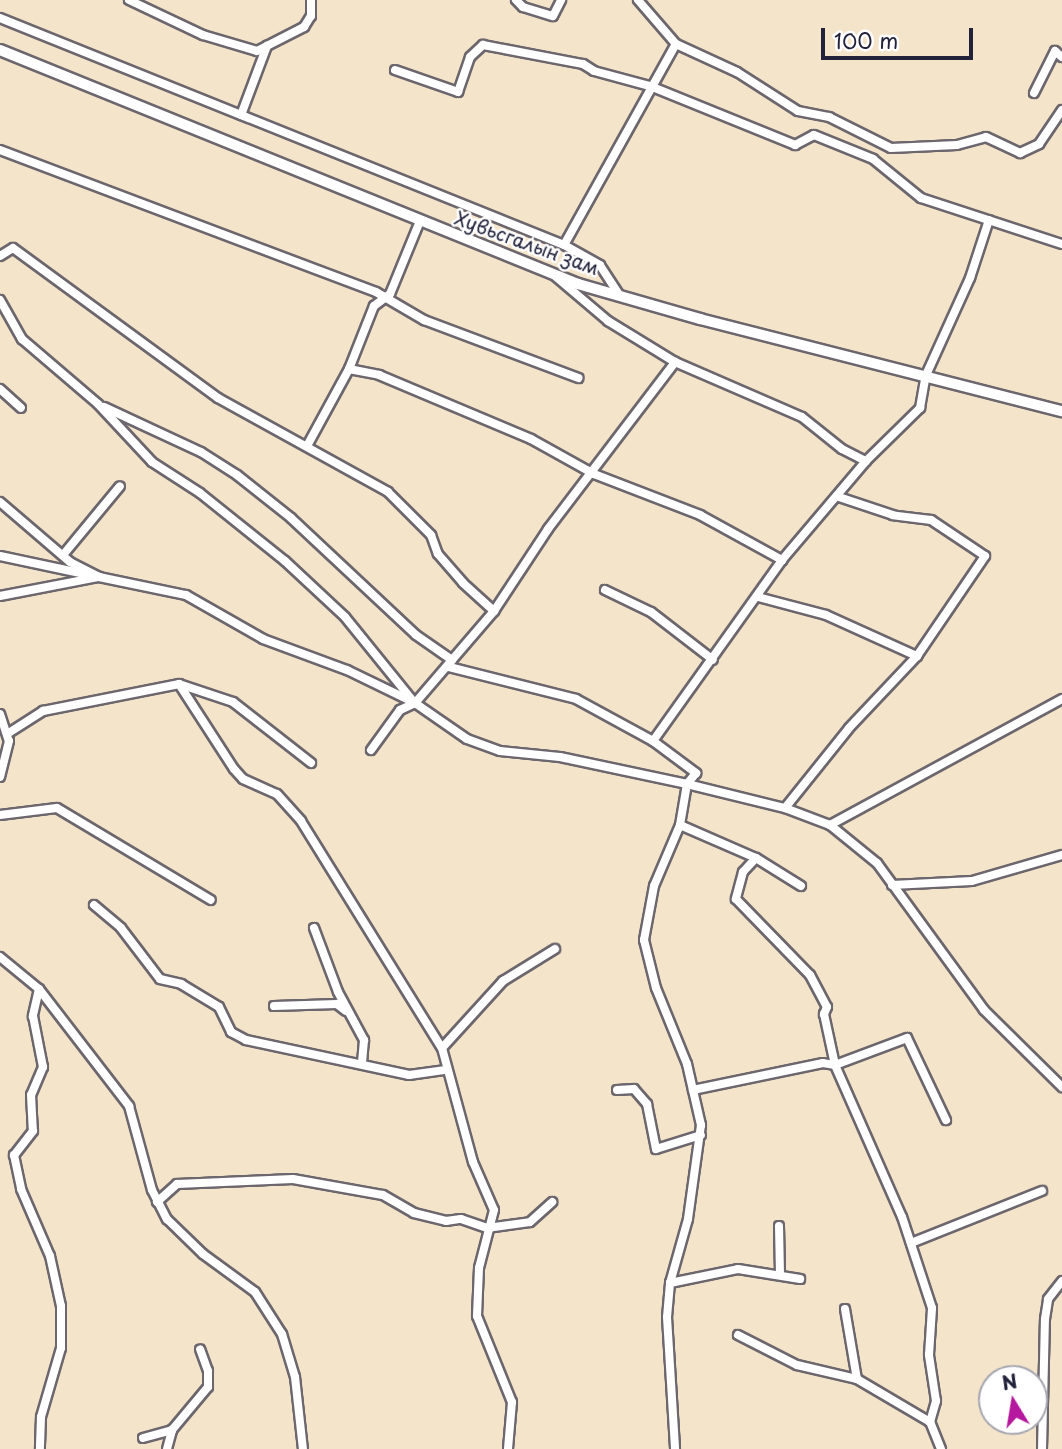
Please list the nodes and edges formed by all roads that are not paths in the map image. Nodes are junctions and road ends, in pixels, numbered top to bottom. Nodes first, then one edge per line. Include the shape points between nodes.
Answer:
1 (129, 0) edge
2 (311, 0) edge
3 (516, 0) edge
4 (561, 0) edge
5 (638, 0) edge
6 (0, 18) edge
7 (676, 44) junction
8 (267, 46) junction
9 (0, 50) edge
10 (1062, 57) edge
11 (395, 70) dead end
12 (650, 86) junction
13 (1034, 93) dead end
14 (1062, 110) edge
15 (241, 115) junction
16 (0, 150) edge
17 (989, 220) junction
18 (420, 221) junction
19 (1062, 244) edge
20 (564, 245) junction
21 (0, 256) edge
22 (554, 275) junction
23 (618, 293) junction
24 (384, 298) junction
25 (0, 300) edge
26 (0, 313) edge
27 (9, 320) junction
28 (675, 362) junction
29 (349, 369) junction
30 (926, 375) junction
31 (578, 378) dead end
32 (0, 389) edge
33 (98, 404) junction
34 (21, 408) dead end
35 (1062, 411) edge
36 (307, 446) junction
37 (866, 461) junction
38 (594, 474) junction
39 (120, 485) dead end
40 (839, 497) junction
41 (0, 502) edge
42 (63, 555) junction
43 (0, 556) edge
44 (782, 560) junction
45 (100, 577) junction
46 (605, 590) dead end
47 (0, 596) edge
48 (758, 597) junction
49 (494, 611) junction
50 (917, 656) junction
51 (713, 660) junction
52 (450, 663) junction
53 (179, 684) junction
54 (1062, 699) edge
55 (415, 703) junction
56 (0, 714) edge
57 (7, 733) junction
58 (653, 741) junction
59 (371, 750) dead end
60 (311, 763) dead end
61 (0, 777) edge
62 (687, 784) junction
63 (785, 808) junction
64 (0, 815) edge
65 (680, 825) junction
66 (830, 825) junction
67 (1062, 855) edge
68 (756, 858) junction
69 (892, 885) junction
70 (801, 886) dead end
71 (211, 900) dead end
72 (94, 905) dead end
73 (314, 928) dead end
74 (555, 949) dead end
75 (1, 960) edge
76 (39, 989) junction
77 (274, 1006) dead end
78 (351, 1016) junction
79 (442, 1048) junction
80 (362, 1063) junction
81 (835, 1065) junction
82 (446, 1070) junction
83 (1062, 1087) edge
84 (617, 1090) dead end
85 (693, 1090) junction
86 (946, 1120) dead end
87 (701, 1135) junction
88 (1042, 1191) dead end
89 (157, 1202) junction
90 (552, 1202) dead end
91 (779, 1226) dead end
92 (487, 1228) junction
93 (911, 1243) junction
94 (780, 1275) junction
95 (800, 1279) dead end
96 (1062, 1281) edge
97 (670, 1283) junction
98 (845, 1309) dead end
99 (738, 1335) dead end
100 (200, 1349) dead end
101 (857, 1380) junction
102 (930, 1422) junction
103 (172, 1430) junction
104 (143, 1438) dead end
105 (40, 1449) edge
106 (167, 1449) edge
107 (303, 1449) edge
108 (508, 1449) edge
109 (675, 1449) edge
110 (941, 1449) edge
111 (1042, 1449) edge

1 - 8 street via 203,35 257,51
2 - 8 street via 311,16 304,27
3 - 4 street via 523,7 553,16
5 - 7 street
6 - 15 street
7 - 12 street
7 - 14 street via 737,72 798,111 829,117 891,148 957,145 986,137 1020,153 1039,144
8 - 15 street
9 - 18 main road, Хувьсгалын зам
10 - 13 street via 1055,51
11 - 12 street via 458,92 470,57 483,45 583,64
12 - 17 street via 795,145 814,135 873,159 921,198
12 - 20 street
15 - 20 street
16 - 24 street
17 - 19 street
17 - 30 street via 970,278
18 - 22 main road, Хувьсгалын зам
18 - 24 street
20 - 23 street via 600,265
21 - 36 street via 13,248 218,398
22 - 23 main road, Хувьсгалын зам
22 - 28 street via 608,321
23 - 30 main road, Хувьсгалын зам via 700,319
24 - 29 street via 374,306
24 - 31 street via 424,320
25 - 27 street
26 - 27 street
27 - 33 street via 22,339
28 - 37 street via 802,418
28 - 38 street
29 - 36 street
29 - 38 street via 379,375 531,439
30 - 35 main road, Хувьсгалын зам
30 - 37 street via 920,408
32 - 34 street
33 - 52 street via 201,452 237,475
33 - 55 street via 152,462 285,561 345,617
36 - 49 street via 388,492 431,535 438,554 463,583
37 - 40 street
38 - 44 street via 700,514
38 - 49 street via 548,529
39 - 42 street
40 - 44 street
40 - 50 street via 893,515 931,520 985,556
41 - 42 street
42 - 45 street
43 - 45 street
44 - 48 street
45 - 47 street
45 - 55 street via 186,595 263,639 347,670
46 - 51 street via 652,612
48 - 50 street via 826,615
48 - 51 street
49 - 52 street
50 - 63 street
51 - 58 street
52 - 55 street
52 - 58 street via 555,691
53 - 57 street via 43,711
53 - 60 street via 233,702
53 - 79 street via 234,769 243,779 277,794 301,821
54 - 66 street
55 - 59 street via 400,710
55 - 62 street via 467,739 500,751 560,757
56 - 57 street
57 - 61 street via 7,760
58 - 62 street via 696,773
62 - 63 street
62 - 65 street
63 - 66 street
64 - 71 street via 57,808
65 - 68 street
65 - 85 street via 654,886 644,940
66 - 69 street via 877,863
67 - 69 street via 972,881
68 - 70 street
68 - 81 street via 743,872 736,899 810,975 827,1007 824,1014
69 - 83 street via 984,1010
72 - 80 street via 121,928 160,979 181,984 219,1007 231,1032 294,1053
73 - 78 street
74 - 79 street via 503,981
75 - 76 street
76 - 89 street via 129,1106
76 - 105 street via 33,1016 43,1068 31,1095 33,1131 14,1155 21,1189 50,1256 61,1306 61,1348 41,1417
77 - 78 street via 337,1004
78 - 80 street via 364,1041
79 - 82 street
80 - 82 street via 409,1075
81 - 85 street via 823,1063
81 - 86 street via 907,1038
81 - 93 street
82 - 92 street via 477,1172 493,1204
84 - 87 street via 634,1089 647,1104 656,1149
85 - 87 street
87 - 97 street via 688,1219
88 - 93 street
89 - 92 street via 177,1184 293,1179 383,1195 414,1213 446,1221 461,1219
89 - 107 street via 183,1237 255,1292 282,1334 295,1377
90 - 92 street via 530,1222
91 - 94 street
92 - 108 street via 477,1316 512,1402
93 - 102 street via 932,1308 929,1355 936,1401
94 - 95 street
94 - 97 street via 738,1269
96 - 111 street via 1048,1299 1045,1319
97 - 109 street via 667,1331
98 - 101 street
99 - 101 street via 797,1365
100 - 103 street via 208,1387
101 - 102 street
102 - 110 street
103 - 104 street
103 - 106 street

